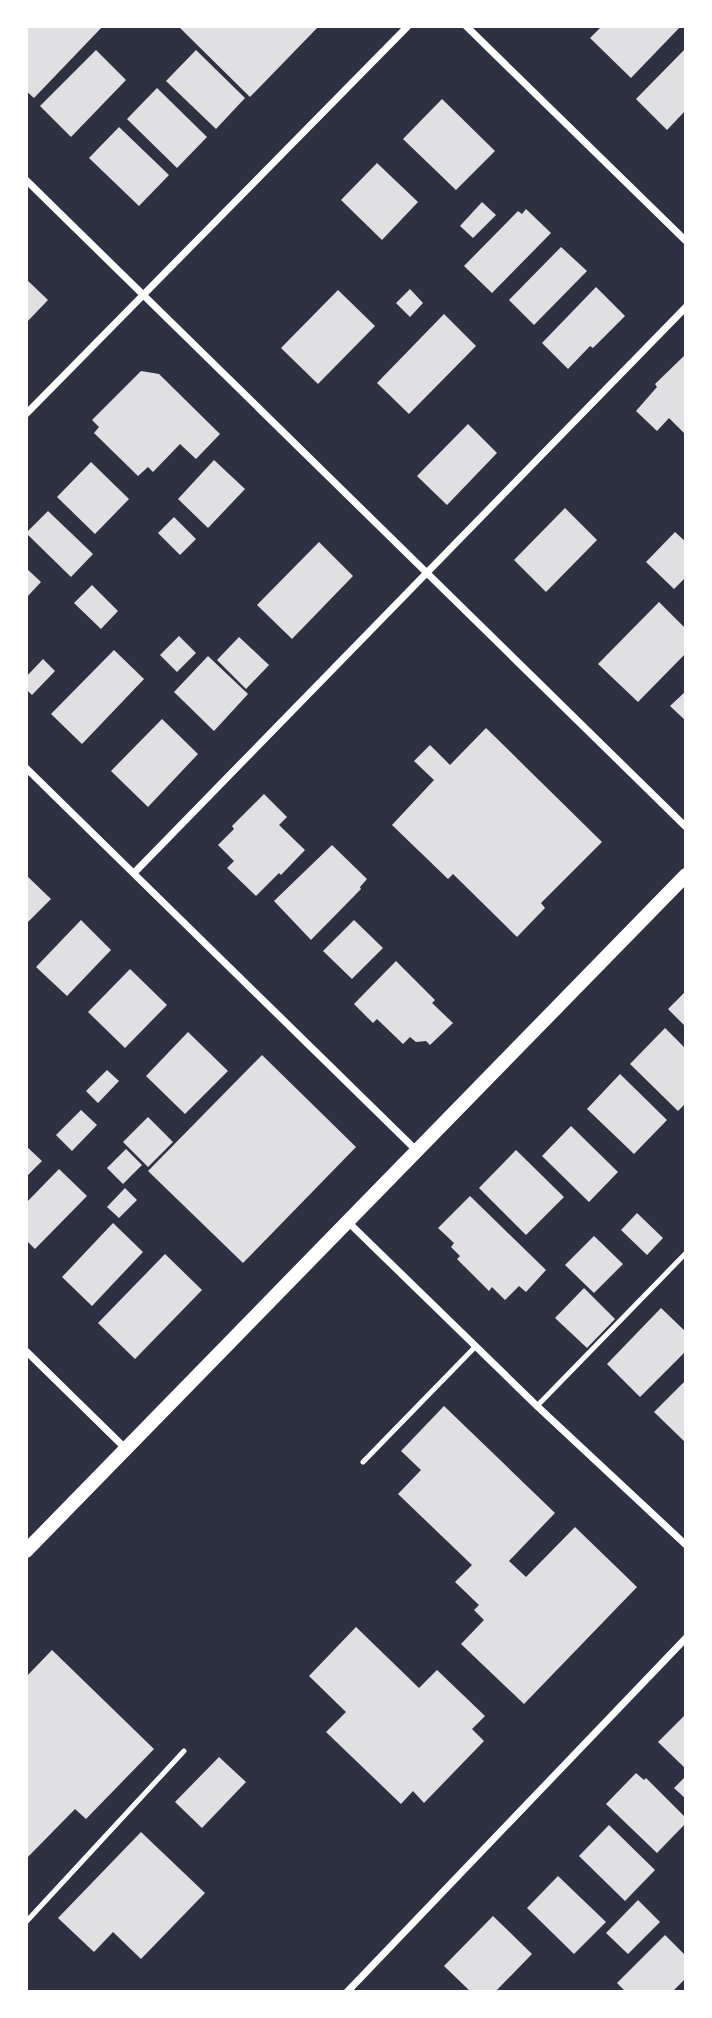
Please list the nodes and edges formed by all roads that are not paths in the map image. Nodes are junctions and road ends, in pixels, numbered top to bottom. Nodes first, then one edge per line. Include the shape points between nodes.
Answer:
1 (408, 26) edge
2 (466, 26) edge
3 (26, 180) edge
4 (686, 241) edge
5 (143, 294) junction
6 (686, 307) edge
7 (26, 414) edge
8 (425, 574) junction
9 (26, 768) edge
10 (686, 827) edge
11 (134, 873) junction
12 (686, 875) edge
13 (418, 1151) junction
14 (348, 1222) junction
15 (686, 1253) edge
16 (476, 1346) junction
17 (26, 1350) edge
18 (537, 1406) junction
19 (126, 1449) junction
20 (363, 1462) dead end
21 (686, 1545) edge
22 (26, 1551) edge
23 (686, 1638) edge
24 (184, 1751) dead end
25 (26, 1922) edge
26 (347, 1992) edge

1 - 5 street
2 - 4 street
3 - 5 street
5 - 7 street
5 - 8 street
6 - 8 street
8 - 10 street
8 - 11 street
9 - 11 street
11 - 13 street
12 - 13 main road
13 - 14 main road
14 - 16 street
14 - 19 main road
15 - 18 lane
16 - 18 street
16 - 20 lane
17 - 19 street
18 - 21 street
19 - 22 main road
23 - 26 street
24 - 25 lane

